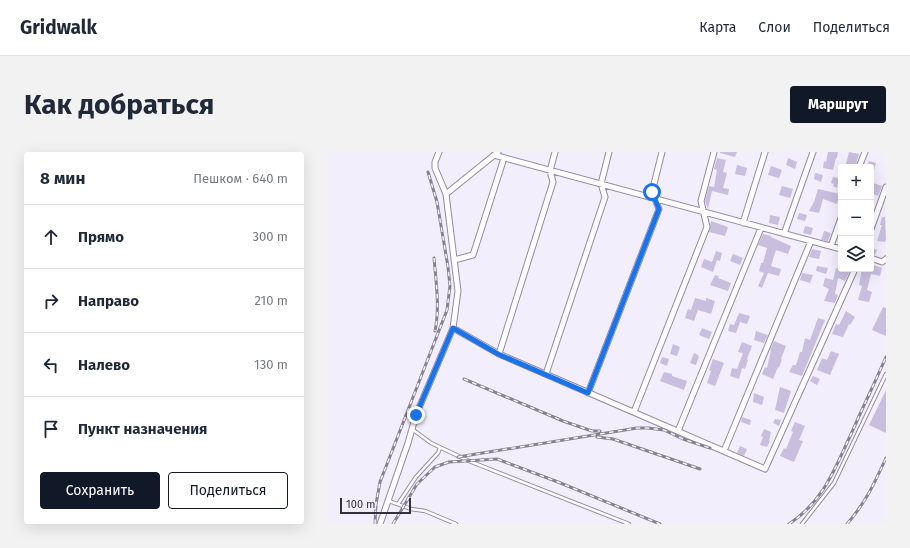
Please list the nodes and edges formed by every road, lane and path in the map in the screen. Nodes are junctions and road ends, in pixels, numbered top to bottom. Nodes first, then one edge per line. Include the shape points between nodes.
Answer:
1 (439, 152) edge
2 (555, 152) edge
3 (608, 152) edge
4 (662, 152) edge
5 (714, 152) edge
6 (764, 152) edge
7 (813, 152) edge
8 (865, 152) edge
9 (496, 154) edge
10 (504, 158) junction
11 (860, 164) edge
12 (550, 170) junction
13 (601, 184) junction
14 (886, 187) edge
15 (446, 194) junction
16 (655, 199) junction
17 (703, 212) junction
18 (874, 221) edge
19 (743, 222) junction
20 (838, 226) edge
21 (761, 228) junction
22 (784, 234) junction
23 (811, 241) junction
24 (831, 246) junction
25 (838, 248) edge
26 (874, 259) edge
27 (886, 259) edge
28 (454, 260) junction
29 (854, 272) edge
30 (453, 328) junction
31 (498, 354) junction
32 (546, 374) junction
33 (886, 374) edge
34 (588, 393) junction
35 (634, 412) junction
36 (412, 429) junction
37 (678, 431) junction
38 (440, 448) junction
39 (724, 451) junction
40 (388, 501) junction
41 (398, 504) junction
42 (380, 524) edge
43 (456, 524) edge
44 (628, 524) edge
45 (802, 524) edge

1 - 15 street via 435,168
2 - 12 street
3 - 13 street
4 - 16 street via 652,192
5 - 17 street via 701,200
6 - 19 street
7 - 22 street
8 - 11 street
9 - 10 street
9 - 15 street
10 - 12 street
10 - 28 street via 473,255
12 - 13 street
12 - 31 street via 553,182
13 - 16 street
13 - 32 street via 605,197
14 - 18 street
15 - 28 street
16 - 17 street
16 - 34 street via 659,209
17 - 19 street
17 - 35 street via 707,227
19 - 21 street
20 - 24 street
21 - 22 street
21 - 37 street
22 - 23 street
23 - 24 street
23 - 39 street
24 - 25 street
26 - 27 street via 882,262
28 - 30 street via 458,291
29 - 39 street via 765,469
30 - 31 street
30 - 36 street
31 - 32 street
32 - 34 street
33 - 45 lane via 834,483
34 - 35 street
35 - 37 street
36 - 38 lane
36 - 40 street
37 - 39 street
38 - 41 lane
38 - 44 lane
40 - 41 lane
40 - 42 street
41 - 43 lane via 425,511

